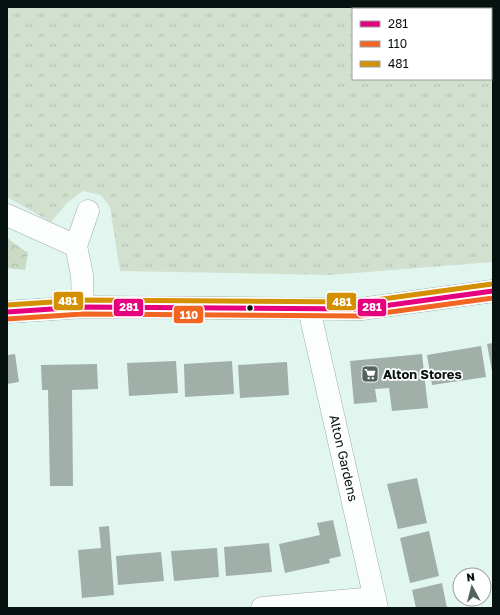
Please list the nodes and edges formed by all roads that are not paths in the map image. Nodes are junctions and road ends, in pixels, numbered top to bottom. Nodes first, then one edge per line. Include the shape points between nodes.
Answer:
1 (88, 211) dead end
2 (7, 216) edge
3 (76, 246) junction
4 (493, 291) edge
5 (83, 307) junction
6 (309, 309) junction
7 (7, 312) edge
8 (376, 603) edge
9 (262, 608) edge

1 - 3 main road
2 - 3 main road
3 - 5 main road via 82,275
4 - 6 main road via 361,309
5 - 6 main road
5 - 7 main road
6 - 8 main road, Alton Gardens
8 - 9 main road

